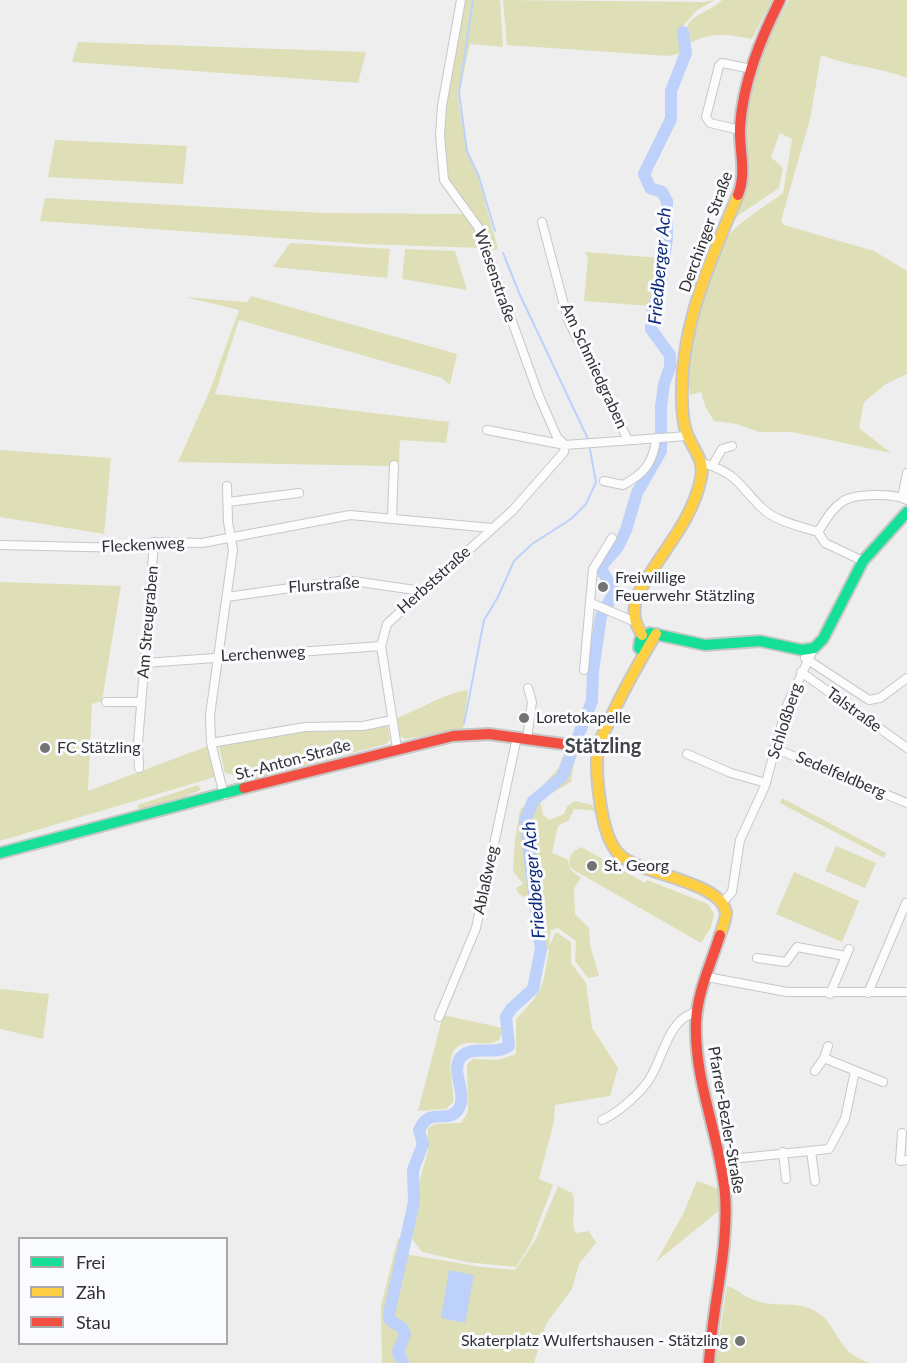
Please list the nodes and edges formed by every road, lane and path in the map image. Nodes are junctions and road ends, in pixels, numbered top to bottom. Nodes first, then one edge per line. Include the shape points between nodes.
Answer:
1 (461, 0) edge
2 (780, 0) edge
3 (752, 69) junction
4 (740, 130) junction
5 (542, 222) dead end
6 (487, 430) dead end
7 (687, 436) junction
8 (660, 438) junction
9 (627, 440) junction
10 (566, 445) junction
11 (732, 446) dead end
12 (394, 465) dead end
13 (708, 465) junction
14 (907, 473) edge
15 (604, 481) dead end
16 (227, 486) dead end
17 (299, 493) dead end
18 (905, 499) edge
19 (228, 502) junction
20 (907, 512) edge
21 (392, 516) junction
22 (492, 528) junction
23 (818, 532) junction
24 (612, 538) dead end
25 (231, 539) junction
26 (154, 542) junction
27 (0, 545) edge
28 (864, 561) junction
29 (422, 591) junction
30 (227, 597) junction
31 (591, 603) junction
32 (633, 621) junction
33 (656, 634) junction
34 (642, 635) junction
35 (381, 646) junction
36 (814, 648) junction
37 (802, 650) junction
38 (643, 652) junction
39 (219, 658) junction
40 (807, 662) junction
41 (145, 663) junction
42 (584, 670) dead end
43 (801, 672) junction
44 (907, 678) edge
45 (528, 688) dead end
46 (106, 702) dead end
47 (141, 702) junction
48 (392, 720) junction
49 (522, 738) junction
50 (211, 744) junction
51 (598, 746) junction
52 (397, 748) junction
53 (774, 748) junction
54 (907, 748) edge
55 (687, 754) dead end
56 (139, 768) dead end
57 (766, 783) junction
58 (224, 795) junction
59 (907, 803) edge
60 (0, 853) edge
61 (722, 903) junction
62 (906, 903) edge
63 (757, 958) dead end
64 (707, 977) junction
65 (907, 992) edge
66 (868, 993) junction
67 (830, 994) junction
68 (697, 1012) junction
69 (439, 1017) dead end
70 (828, 1046) dead end
71 (824, 1058) junction
72 (815, 1071) dead end
73 (855, 1071) junction
74 (884, 1082) dead end
75 (602, 1120) dead end
76 (902, 1133) dead end
77 (811, 1151) junction
78 (783, 1152) junction
79 (721, 1160) junction
80 (907, 1160) edge
81 (786, 1179) dead end
82 (814, 1181) dead end
83 (709, 1359) edge

1 - 10 street, Wiesenstraße via 442,106 444,180 478,226 539,396 557,437
2 - 3 street, Derchinger Straße
3 - 4 street, Derchinger Straße
3 - 4 street via 722,63 718,66 706,117 710,123
4 - 7 street, Derchinger Straße via 745,160 742,184 704,273 685,344 682,398
5 - 9 street, Am Schmiedgraben via 568,320
6 - 10 street
7 - 8 street
7 - 13 street, Derchinger Straße
8 - 9 street
8 - 15 street via 641,474 623,485
9 - 10 street
10 - 22 street, Herbststraße via 513,510
11 - 13 street via 723,449
12 - 21 street
13 - 23 street via 740,481 771,515
13 - 32 street via 684,520 646,580 634,606
14 - 18 street
16 - 19 street
17 - 19 street
18 - 23 street via 845,499
19 - 25 street
20 - 28 street
21 - 22 street, Fleckenweg
21 - 25 street, Fleckenweg via 334,516
22 - 29 street, Herbststraße
23 - 28 street via 825,543
24 - 31 street via 593,569
25 - 26 street, Fleckenweg
25 - 30 street
26 - 27 street, Fleckenweg via 129,548
26 - 41 street, Am Streugraben
28 - 36 street via 823,639
29 - 30 street, Flurstraße via 346,580
29 - 35 street, Herbststraße via 387,624
30 - 39 street
31 - 32 street
31 - 42 street
32 - 34 street
33 - 34 street
33 - 37 street via 705,645 760,641
33 - 38 street
34 - 38 street via 639,644
35 - 39 street, Lerchenweg
35 - 48 street
36 - 37 street
36 - 40 street, Schloßberg
37 - 40 street, Schloßberg
38 - 51 street
39 - 41 street, Lerchenweg
39 - 50 street via 210,716
40 - 43 street, Schloßberg
40 - 44 street via 869,700 880,698
41 - 47 street, Am Streugraben
43 - 53 street, Schloßberg
43 - 54 street, Talstraße
45 - 49 street, Ablaßweg via 532,702
46 - 47 street, Am Streugraben
47 - 56 street, Am Streugraben
48 - 50 street via 363,726 305,727
48 - 52 street
49 - 51 street, St.-Anton-Straße
49 - 52 street, St.-Anton-Straße via 489,734 453,736
49 - 69 street, Ablaßweg via 476,928
50 - 58 street
51 - 61 street via 602,818 616,851 629,863 708,890
52 - 58 street, St.-Anton-Straße
53 - 57 street, Schloßberg
53 - 59 street, Sedelfeldberg
55 - 57 street
57 - 61 street, Schloßberg via 740,840 732,892
58 - 60 street, St.-Anton-Straße
61 - 64 street, Pfarrer-Bezler-Straße via 724,924
62 - 66 street
63 - 67 street via 786,962 797,947 848,952
64 - 67 street via 787,992
64 - 68 street, Pfarrer-Bezler-Straße
65 - 66 street
66 - 67 street
68 - 75 street via 679,1020 650,1079 617,1113
68 - 79 street, Pfarrer-Bezler-Straße via 697,1061
70 - 71 street
71 - 72 street
71 - 73 street
73 - 74 street
73 - 77 street via 842,1125 829,1149
76 - 80 street via 900,1161
77 - 78 street
77 - 82 street
78 - 79 street
78 - 81 street
79 - 83 street, Pfarrer-Bezler-Straße via 726,1193 724,1257

